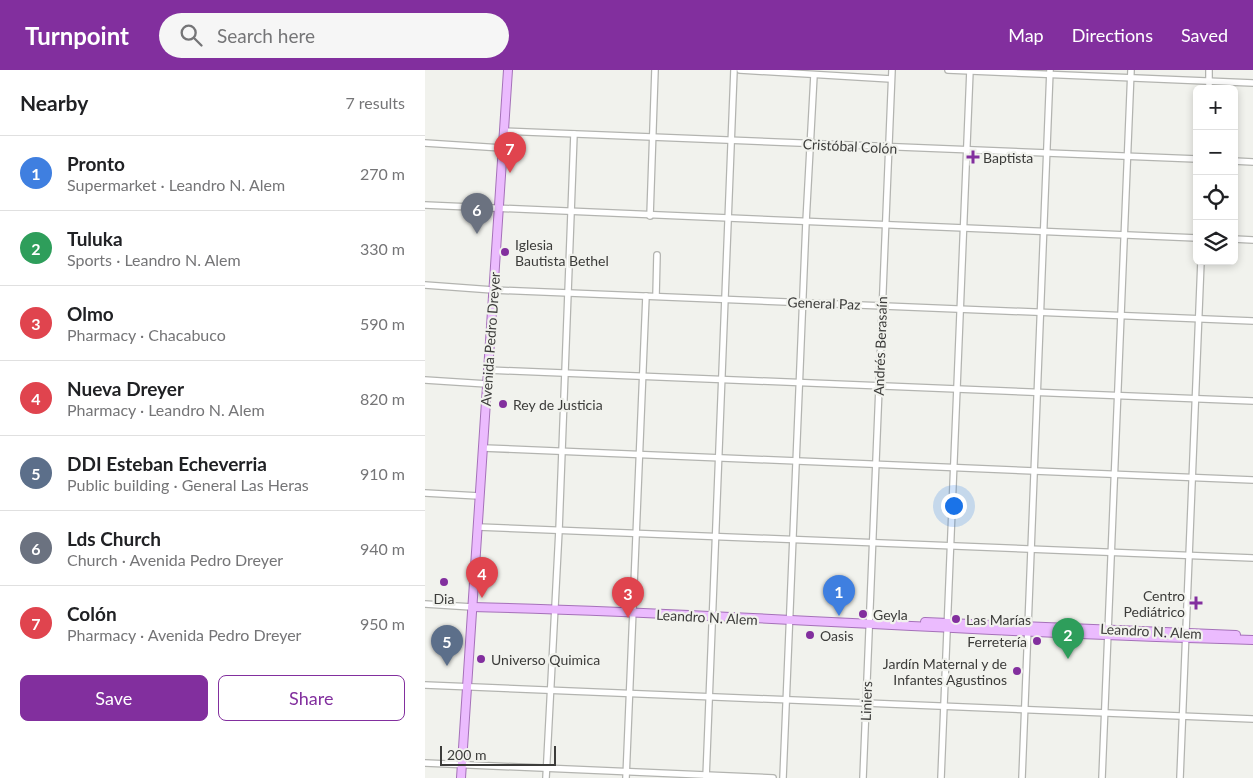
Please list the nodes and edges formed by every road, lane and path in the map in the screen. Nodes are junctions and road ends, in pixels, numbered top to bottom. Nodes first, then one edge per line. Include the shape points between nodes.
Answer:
1 (508, 70) edge
2 (655, 70) edge
3 (734, 70) edge
4 (740, 70) edge
5 (892, 70) edge
6 (948, 70) edge
7 (970, 70) edge
8 (1131, 70) edge
9 (1209, 70) edge
10 (765, 71) edge
11 (1050, 72) edge
12 (828, 73) edge
13 (814, 75) junction
14 (1131, 78) junction
15 (891, 79) junction
16 (1209, 81) junction
17 (1253, 83) edge
18 (1209, 85) edge
19 (503, 131) junction
20 (574, 134) junction
21 (653, 137) junction
22 (731, 140) junction
23 (425, 143) edge
24 (810, 144) junction
25 (502, 148) junction
26 (888, 148) junction
27 (967, 150) junction
28 (1047, 153) junction
29 (1127, 156) junction
30 (1193, 159) edge
31 (1238, 161) edge
32 (1253, 162) edge
33 (425, 205) edge
34 (498, 210) junction
35 (571, 213) junction
36 (650, 216) junction
37 (728, 219) junction
38 (806, 222) junction
39 (885, 226) junction
40 (963, 228) junction
41 (1043, 232) junction
42 (1124, 236) junction
43 (1193, 238) edge
44 (1238, 239) edge
45 (1253, 240) edge
46 (657, 255) dead end
47 (1201, 265) edge
48 (425, 285) edge
49 (493, 290) junction
50 (567, 293) junction
51 (646, 296) junction
52 (656, 296) junction
53 (725, 299) junction
54 (803, 302) junction
55 (881, 305) junction
56 (961, 308) junction
57 (1041, 311) junction
58 (1120, 315) junction
59 (1200, 319) junction
60 (1253, 321) edge
61 (488, 370) junction
62 (564, 373) junction
63 (643, 376) junction
64 (425, 380) edge
65 (721, 380) junction
66 (799, 383) junction
67 (487, 384) junction
68 (878, 386) junction
69 (958, 389) junction
70 (1037, 392) junction
71 (1117, 396) junction
72 (1196, 399) junction
73 (1253, 401) edge
74 (483, 448) junction
75 (562, 452) junction
76 (639, 455) junction
77 (718, 458) junction
78 (797, 461) junction
79 (875, 464) junction
80 (955, 468) junction
81 (1034, 470) junction
82 (1114, 475) junction
83 (1193, 478) junction
84 (1253, 480) edge
85 (425, 493) edge
86 (479, 496) junction
87 (477, 526) junction
88 (559, 530) junction
89 (636, 534) junction
90 (715, 536) junction
91 (794, 540) junction
92 (872, 543) junction
93 (950, 546) junction
94 (1032, 549) junction
95 (1110, 553) junction
96 (1189, 556) junction
97 (1253, 558) edge
98 (425, 604) edge
99 (472, 607) junction
100 (554, 609) junction
101 (633, 613) junction
102 (712, 617) junction
103 (791, 620) junction
104 (869, 623) junction
105 (947, 626) junction
106 (1027, 628) junction
107 (1107, 632) junction
108 (1253, 635) edge
109 (1186, 636) junction
110 (1253, 640) edge
111 (425, 685) edge
112 (467, 688) junction
113 (550, 690) junction
114 (629, 693) junction
115 (708, 696) junction
116 (787, 699) junction
117 (866, 702) junction
118 (945, 706) junction
119 (1024, 710) junction
120 (1104, 713) junction
121 (1182, 716) junction
122 (1253, 719) edge
123 (425, 763) edge
124 (462, 765) junction
125 (547, 769) junction
126 (626, 775) edge
127 (706, 777) edge
128 (461, 778) edge
129 (547, 778) edge
130 (773, 778) edge
131 (783, 778) edge
132 (863, 778) edge
133 (941, 778) edge
134 (1022, 778) edge
135 (1102, 778) edge
136 (1179, 778) edge

1 - 19 main road, Avenida Pedro Dreyer
2 - 21 street
3 - 22 street
4 - 10 street
5 - 15 street, Andrés Berasaín
6 - 7 street
7 - 11 street
7 - 27 street
8 - 14 street
9 - 16 street
10 - 13 street
11 - 14 street
11 - 28 street
12 - 13 street
12 - 15 street
13 - 24 street
14 - 16 street
14 - 29 street
15 - 26 street, Andrés Berasaín
16 - 17 street
16 - 18 street
19 - 20 street, Cristóbal Colón
19 - 25 main road, Avenida Pedro Dreyer
20 - 21 street, Cristóbal Colón
20 - 35 street
21 - 22 street, Cristóbal Colón
21 - 36 street
22 - 24 street, Cristóbal Colón
22 - 37 street
23 - 25 street
24 - 26 street, Cristóbal Colón
24 - 38 street
25 - 34 main road, Avenida Pedro Dreyer
26 - 27 street, Cristóbal Colón
26 - 39 street, Andrés Berasaín
27 - 28 street, Cristóbal Colón
27 - 40 street
28 - 29 street, Cristóbal Colón
28 - 41 street
29 - 30 street, Cristóbal Colón
29 - 42 street
31 - 32 street
33 - 34 street
34 - 35 street
34 - 49 main road, Avenida Pedro Dreyer
35 - 36 street
35 - 50 street
36 - 37 street
37 - 38 street
37 - 53 street
38 - 39 street
38 - 54 street
39 - 40 street
39 - 55 street, Andrés Berasaín
40 - 41 street
40 - 56 street
41 - 42 street
41 - 57 street
42 - 43 street
42 - 58 street
44 - 45 street
46 - 52 street
47 - 59 street
48 - 49 street, General Paz
49 - 50 street, General Paz
49 - 61 main road, Avenida Pedro Dreyer
50 - 51 street, General Paz
50 - 62 street
51 - 52 street, General Paz
51 - 63 street
52 - 53 street, General Paz
53 - 54 street, General Paz
53 - 65 street
54 - 55 street, General Paz
54 - 66 street
55 - 56 street, General Paz
55 - 68 street, Andrés Berasaín
56 - 57 street, General Paz
56 - 69 street
57 - 58 street, General Paz
57 - 70 street
58 - 59 street, General Paz
58 - 71 street
59 - 60 street, General Paz
59 - 72 street
61 - 62 street
61 - 67 main road, Avenida Pedro Dreyer
62 - 63 street
62 - 75 street
63 - 65 street
63 - 76 street
64 - 67 street
65 - 66 street
65 - 77 street
66 - 68 street
66 - 78 street
67 - 74 main road, Avenida Pedro Dreyer
68 - 69 street
68 - 79 street, Andrés Berasaín
69 - 70 street
69 - 80 street
70 - 71 street
70 - 81 street
71 - 72 street
71 - 82 street
72 - 73 street
72 - 83 street
74 - 75 street
74 - 86 main road, Avenida Pedro Dreyer
75 - 76 street
75 - 88 street
76 - 77 street
76 - 89 street
77 - 78 street
77 - 90 street
78 - 79 street
78 - 91 street
79 - 80 street
79 - 92 street, Andrés Berasaín
80 - 81 street
80 - 93 street
81 - 82 street
81 - 94 street
82 - 83 street
82 - 95 street
83 - 84 street
83 - 96 street
85 - 86 street
86 - 87 main road, Avenida Pedro Dreyer
87 - 88 street
87 - 99 main road, Avenida Pedro Dreyer
88 - 89 street
88 - 100 street
89 - 90 street
89 - 101 street
90 - 91 street
90 - 102 street
91 - 92 street
91 - 103 street
92 - 93 street
92 - 104 street, Andrés Berasaín
93 - 94 street
93 - 105 street
94 - 95 street
94 - 106 street
95 - 96 street
95 - 107 street
96 - 97 street
96 - 109 street
98 - 99 street, Leandro N. Alem
99 - 100 main road, Leandro N. Alem
99 - 112 main road, Avenida Pedro Dreyer
100 - 101 main road, Leandro N. Alem
100 - 113 street
101 - 102 main road, Leandro N. Alem
101 - 114 street
102 - 103 main road, Leandro N. Alem
102 - 115 street
103 - 104 main road, Leandro N. Alem
103 - 116 street
104 - 105 main road, Leandro N. Alem via 874,620
104 - 117 street, Liniers
105 - 106 main road, Leandro N. Alem
105 - 118 street
106 - 107 main road, Leandro N. Alem
106 - 119 street
107 - 109 main road, Leandro N. Alem
107 - 120 street
108 - 109 main road, Leandro N. Alem
109 - 110 main road, Leandro N. Alem
109 - 121 street
111 - 112 street
112 - 113 street
112 - 124 main road, Avenida Pedro Dreyer
113 - 114 street
113 - 125 street
114 - 115 street
114 - 126 street
115 - 116 street
115 - 127 street
116 - 117 street
116 - 131 street
117 - 118 street
117 - 132 street, Liniers
118 - 119 street
118 - 133 street
119 - 120 street
119 - 134 street
120 - 121 street
120 - 135 street
121 - 122 street
121 - 136 street
123 - 124 street
124 - 125 street
124 - 128 main road, Avenida Pedro Dreyer
125 - 126 street
125 - 129 street
126 - 127 street
127 - 130 street

